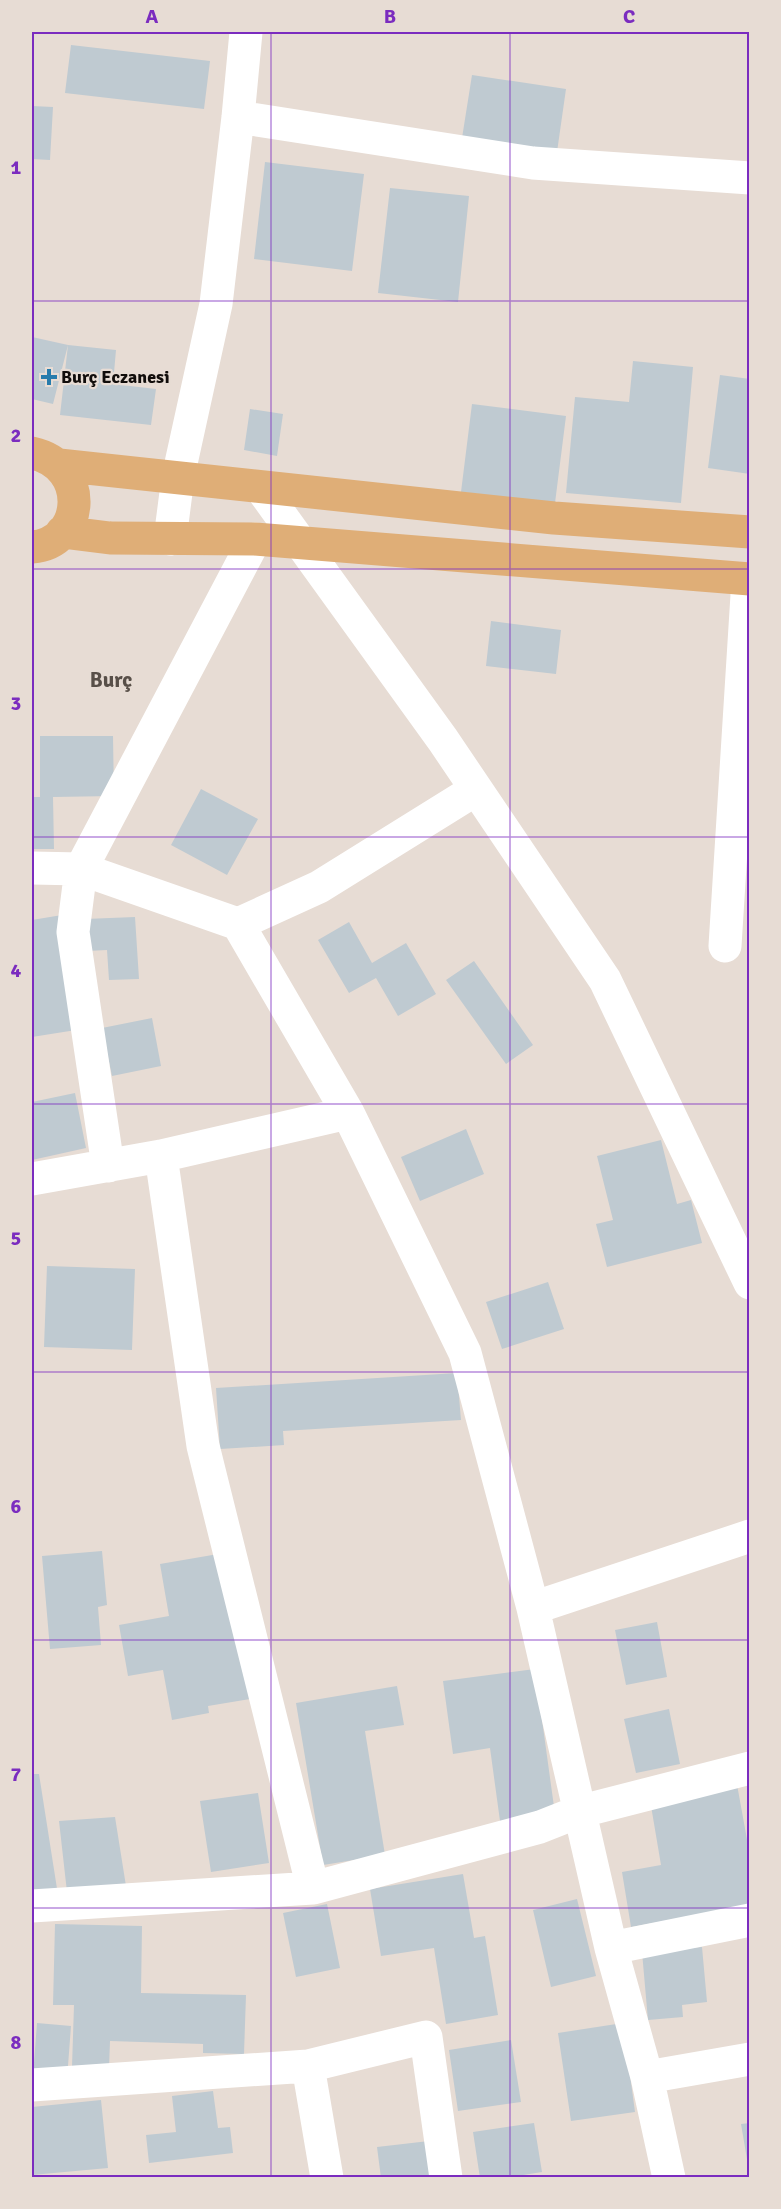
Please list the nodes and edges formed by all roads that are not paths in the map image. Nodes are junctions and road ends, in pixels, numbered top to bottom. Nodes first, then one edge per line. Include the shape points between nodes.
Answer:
1 (246, 32) edge
2 (238, 117) junction
3 (750, 178) edge
4 (45, 459) edge
5 (178, 477) junction
6 (261, 488) junction
7 (62, 532) junction
8 (750, 532) edge
9 (170, 539) junction
10 (255, 539) junction
11 (302, 543) junction
12 (32, 547) edge
13 (749, 579) edge
14 (475, 789) junction
15 (32, 868) edge
16 (81, 869) junction
17 (238, 924) junction
18 (724, 946) dead end
19 (348, 1113) junction
20 (161, 1156) junction
21 (108, 1166) junction
22 (32, 1179) edge
23 (750, 1283) edge
24 (750, 1536) edge
25 (533, 1608) junction
26 (750, 1768) edge
27 (578, 1812) junction
28 (312, 1888) junction
29 (32, 1906) edge
30 (750, 1920) edge
31 (611, 1948) junction
32 (750, 2059) edge
33 (308, 2066) junction
34 (648, 2077) junction
35 (32, 2085) edge
36 (327, 2178) edge
37 (446, 2178) edge
38 (669, 2178) edge

1 - 2 street
2 - 3 street via 533,163
2 - 5 street via 216,304
4 - 5 main road
4 - 7 main road via 68,477 74,498 70,520
5 - 6 main road
5 - 9 street
6 - 8 main road via 543,517
6 - 11 street
7 - 9 main road
7 - 12 main road via 50,542
9 - 10 main road
10 - 11 main road
10 - 16 street
11 - 13 main road
11 - 14 street
13 - 18 street
14 - 17 street via 319,887
14 - 23 street via 605,980
15 - 16 street
16 - 17 street
16 - 21 street via 73,932
17 - 19 street
19 - 20 street
19 - 25 street via 465,1353
20 - 21 street
20 - 28 street via 203,1446
21 - 22 street
24 - 25 street
25 - 27 street
26 - 27 street
27 - 28 street via 540,1827
27 - 31 street
28 - 29 street
30 - 31 street
31 - 34 street
32 - 34 street
33 - 35 street
33 - 36 street
33 - 37 street via 426,2037
34 - 38 street

